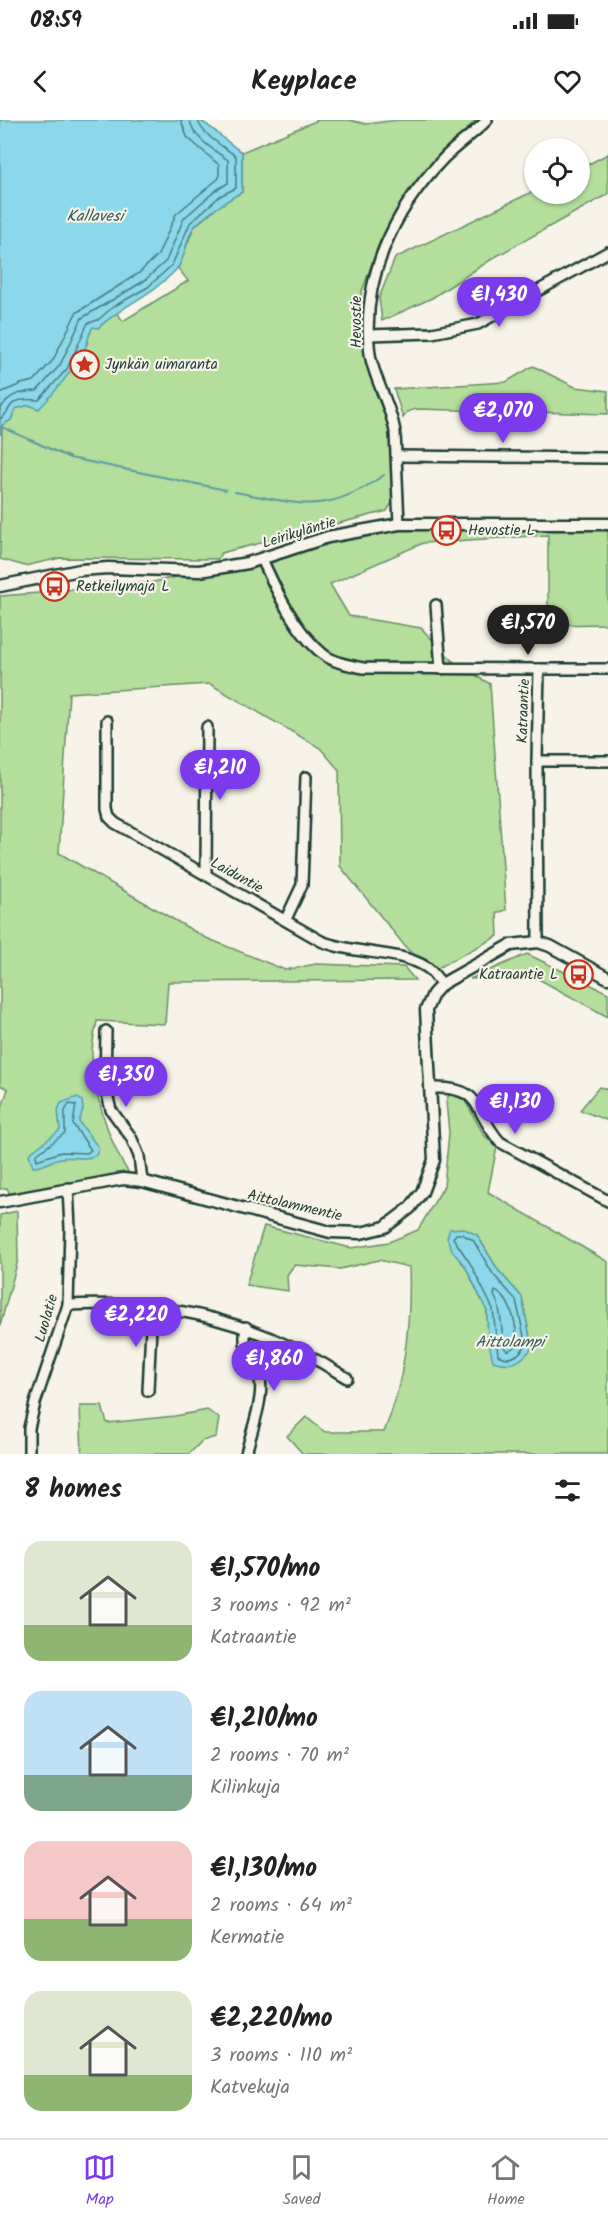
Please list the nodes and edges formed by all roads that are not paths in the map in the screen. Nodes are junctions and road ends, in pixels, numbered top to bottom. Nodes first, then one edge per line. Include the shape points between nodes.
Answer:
1 (487, 120) edge
2 (608, 252) edge
3 (369, 335) junction
4 (397, 456) junction
5 (608, 458) edge
6 (399, 524) junction
7 (608, 524) edge
8 (262, 559) junction
9 (0, 586) edge
10 (436, 605) dead end
11 (441, 669) junction
12 (539, 669) junction
13 (608, 669) edge
14 (107, 721) dead end
15 (207, 727) dead end
16 (537, 761) junction
17 (608, 761) edge
18 (306, 777) dead end
19 (206, 875) junction
20 (286, 919) junction
21 (538, 942) junction
22 (608, 978) edge
23 (442, 984) junction
24 (106, 1031) dead end
25 (432, 1088) junction
26 (142, 1181) junction
27 (68, 1188) junction
28 (608, 1201) edge
29 (0, 1202) edge
30 (68, 1305) junction
31 (152, 1306) junction
32 (246, 1327) junction
33 (347, 1378) dead end
34 (148, 1391) dead end
35 (29, 1454) edge
36 (246, 1454) edge

1 - 3 street, Hevostie via 442,159 390,234 369,296
2 - 3 street via 478,324 432,333
3 - 4 street, Hevostie via 370,357 393,418
4 - 5 street
4 - 6 street, Hevostie
6 - 7 street, Leirikyläntie
6 - 8 street, Leirikyläntie via 328,537
8 - 9 street, Leirikyläntie via 199,571 80,570
8 - 11 street, Katraantie via 302,632 336,662 363,668
10 - 11 street
11 - 12 street, Katraantie
12 - 13 street
12 - 16 street, Katraantie
14 - 19 street, Laiduntie via 109,817
15 - 19 street
16 - 17 street
16 - 21 street, Katraantie
18 - 20 street via 302,885
19 - 20 street, Laiduntie
20 - 23 street, Laiduntie via 341,949 410,960 427,967
21 - 22 street
21 - 23 street, Aittolammentie via 511,945
23 - 25 street, Aittolammentie via 426,1010
24 - 26 street via 105,1086 111,1110 135,1146
25 - 26 street, Aittolammentie via 434,1160 422,1191 410,1208 385,1227 362,1233 330,1232
25 - 28 street via 467,1092 500,1142
26 - 27 street, Aittolammentie via 123,1179
27 - 29 street, Aittolammentie
27 - 30 street, Luolatie
30 - 31 street
30 - 35 street, Luolatie via 35,1403 29,1428
31 - 32 street via 220,1318
31 - 34 street
32 - 33 street via 271,1336
32 - 36 street via 246,1352 259,1379 260,1391

